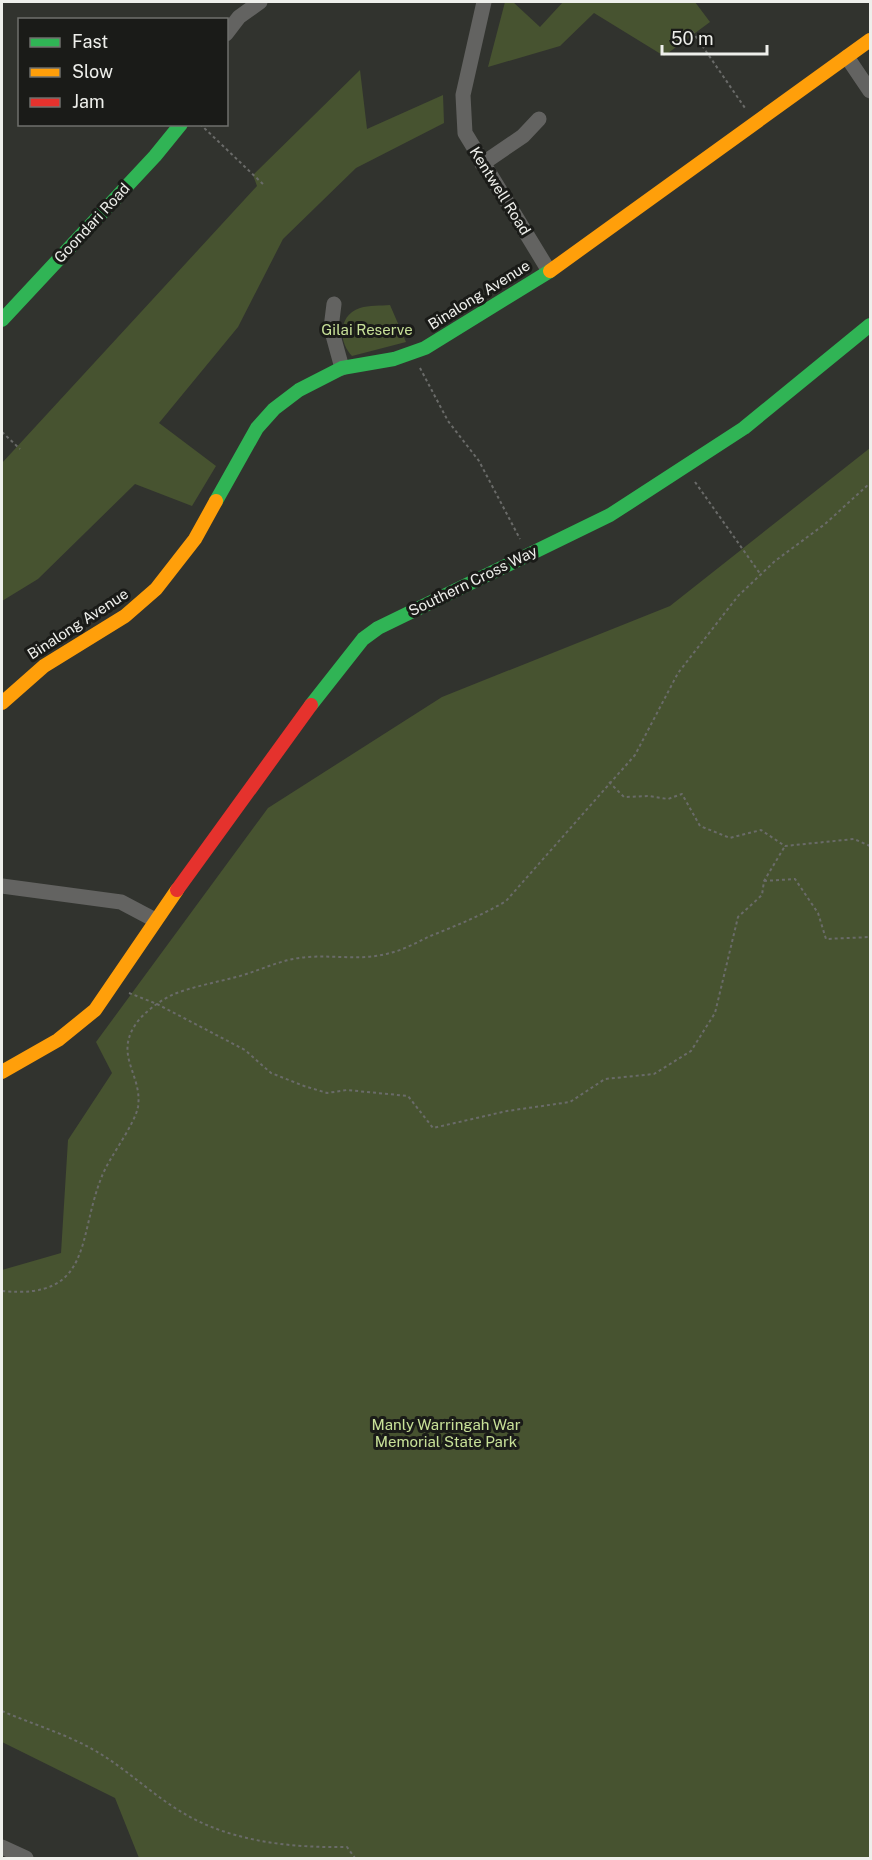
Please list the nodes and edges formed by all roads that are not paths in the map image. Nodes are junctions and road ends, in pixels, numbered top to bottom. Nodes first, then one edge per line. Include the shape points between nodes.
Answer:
1 (260, 2) edge
2 (484, 2) edge
3 (228, 31) edge
4 (870, 40) edge
5 (847, 57) junction
6 (870, 92) edge
7 (539, 119) dead end
8 (179, 126) edge
9 (482, 164) junction
10 (549, 271) junction
11 (334, 304) dead end
12 (2, 320) edge
13 (870, 326) edge
14 (342, 368) junction
15 (2, 703) edge
16 (2, 886) edge
17 (155, 920) junction
18 (2, 1072) edge
19 (6, 1852) edge
20 (26, 1858) edge

1 - 3 street via 239,17
2 - 9 street, Kentwell Road via 463,95 465,133
4 - 5 street, Binalong Avenue
5 - 6 street
5 - 10 street, Binalong Avenue
7 - 9 street via 523,136
8 - 12 street, Goondari Road
9 - 10 street, Kentwell Road
10 - 14 street, Binalong Avenue via 425,348 394,359
11 - 14 street via 331,328
13 - 17 street, Southern Cross Way via 744,428 610,515 378,628 363,639 336,670
14 - 15 street, Binalong Avenue via 298,390 257,428 195,539 156,590 125,616 44,666
16 - 17 street via 121,902
17 - 18 street, Southern Cross Way via 95,1010 58,1040
19 - 20 street

